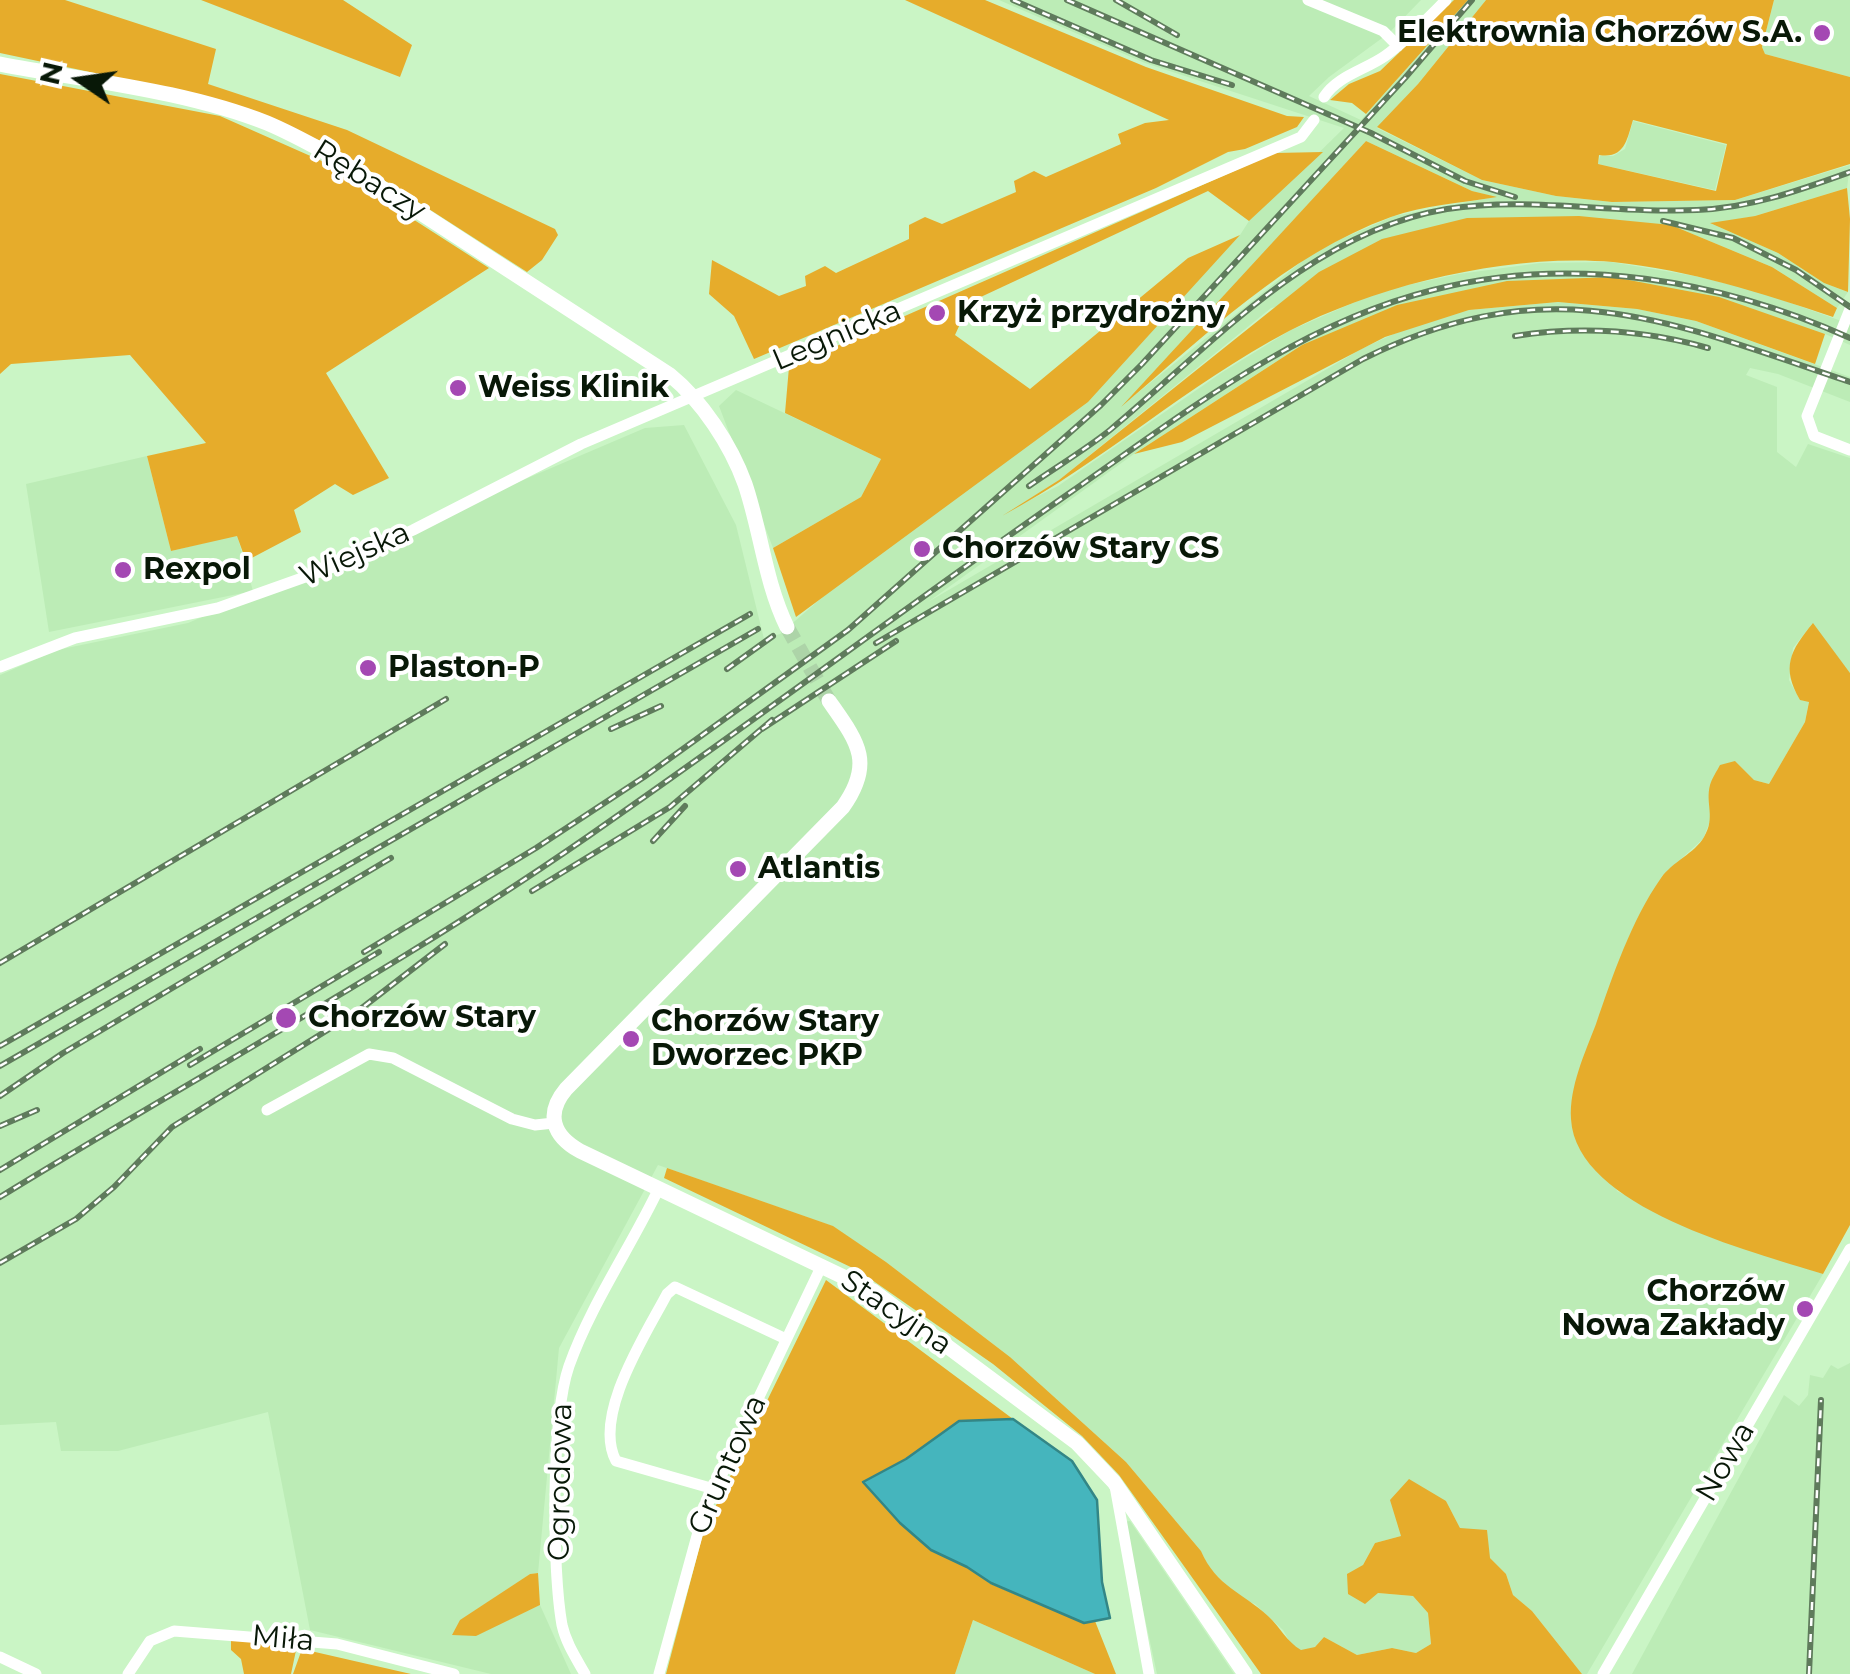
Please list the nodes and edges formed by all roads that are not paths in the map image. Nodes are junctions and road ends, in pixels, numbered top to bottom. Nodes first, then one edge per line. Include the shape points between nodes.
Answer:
1 (1308, 0) edge
2 (1446, 0) edge
3 (1398, 46) junction
4 (0, 64) edge
5 (1324, 97) dead end
6 (1314, 120) dead end
7 (1850, 309) edge
8 (694, 398) junction
9 (1850, 450) edge
10 (787, 627) tunnel mouth
11 (0, 667) edge
12 (830, 701) tunnel mouth
13 (268, 1110) dead end
14 (554, 1124) junction
15 (659, 1188) junction
16 (1850, 1249) edge
17 (822, 1266) junction
18 (786, 1338) junction
19 (1114, 1482) junction
20 (714, 1489) junction
21 (0, 1658) edge
22 (28, 1672) edge
23 (128, 1674) edge
24 (454, 1674) edge
25 (584, 1674) edge
26 (659, 1674) edge
27 (1149, 1674) edge
28 (1244, 1674) edge
29 (1603, 1674) edge

1 - 3 street via 1383,31
2 - 3 street
3 - 5 street
4 - 8 street, Rębaczy via 174,97 298,137 624,344
6 - 8 street, Legnicka via 1300,136
7 - 9 street via 1806,416 1811,433
8 - 10 street via 744,482
8 - 11 street, Wiejska via 581,444 286,586 218,608 75,638
12 - 14 street via 860,750 856,790 566,1089 554,1106
13 - 14 street via 369,1054 392,1058 512,1119
14 - 15 street, Stacyjna via 570,1146
15 - 17 street, Stacyjna
15 - 25 street, Ogrodowa via 576,1349 560,1406 560,1600 566,1636
16 - 29 street, Nowa
17 - 18 street, Gruntowa
17 - 19 street, Stacyjna via 873,1291 926,1329 1077,1443
18 - 20 street, Gruntowa
18 - 20 street via 675,1287 618,1387 612,1418 616,1461
19 - 27 street
19 - 28 street, Stacyjna
20 - 26 street, Gruntowa via 694,1538
21 - 22 street
23 - 24 street, Miła via 150,1641 174,1631 324,1642

